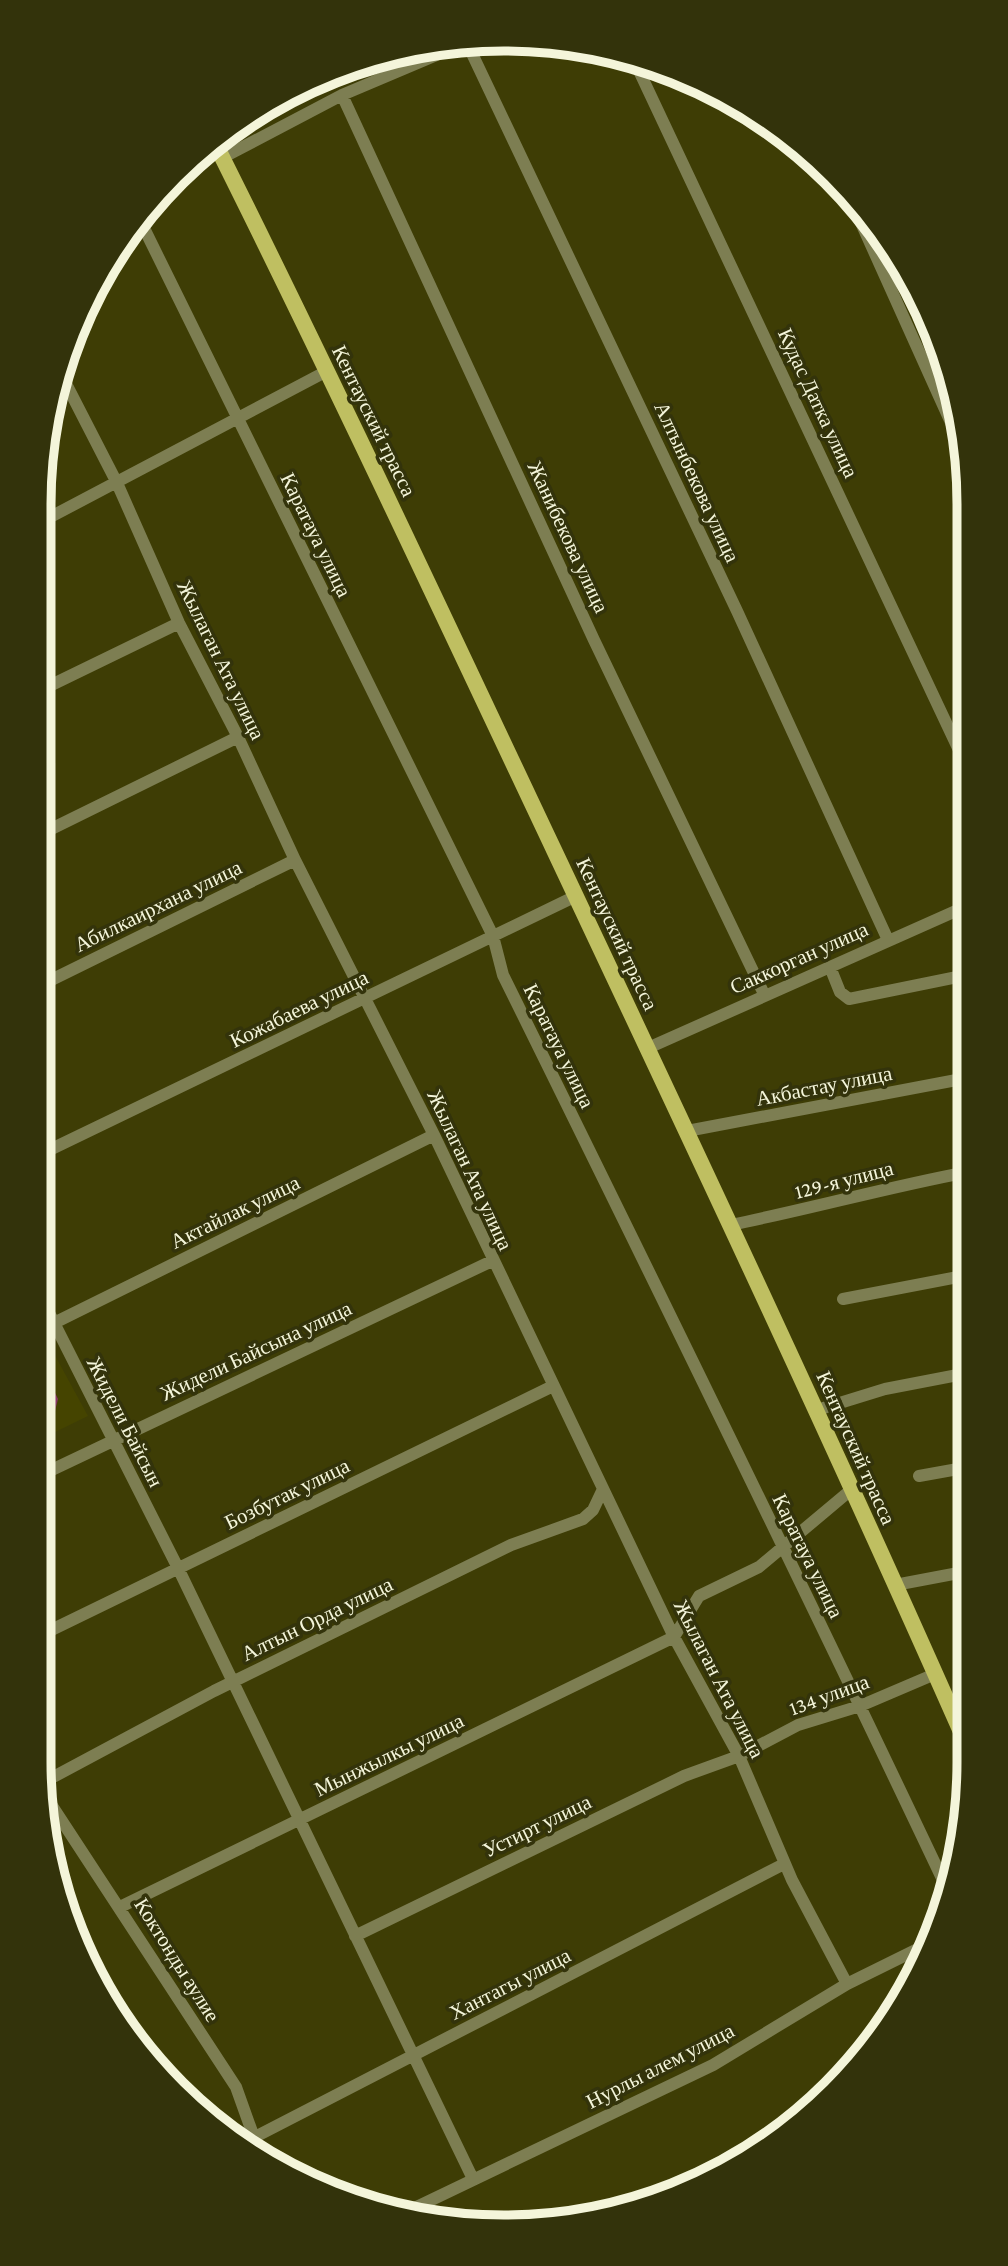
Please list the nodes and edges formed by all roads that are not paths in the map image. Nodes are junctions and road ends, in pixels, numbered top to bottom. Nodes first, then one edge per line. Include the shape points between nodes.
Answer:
1 (476, 52) edge
2 (434, 57) edge
3 (639, 72) edge
4 (342, 95) junction
5 (219, 151) edge
6 (222, 158) junction
7 (862, 226) edge
8 (144, 228) edge
9 (327, 371) junction
10 (67, 385) edge
11 (237, 418) junction
12 (950, 422) edge
13 (117, 483) junction
14 (51, 516) edge
15 (180, 623) junction
16 (51, 685) edge
17 (238, 737) junction
18 (957, 744) edge
19 (51, 829) edge
20 (295, 860) junction
21 (576, 896) junction
22 (957, 910) edge
23 (493, 936) junction
24 (888, 940) junction
25 (830, 967) junction
26 (957, 977) edge
27 (51, 980) edge
28 (764, 994) junction
29 (366, 998) junction
30 (648, 1048) junction
31 (957, 1080) edge
32 (687, 1131) junction
33 (434, 1135) junction
34 (51, 1149) edge
35 (957, 1174) edge
36 (730, 1225) junction
37 (492, 1261) junction
38 (957, 1277) edge
39 (843, 1298) dead end
40 (52, 1324) joint
41 (957, 1375) edge
42 (553, 1386) junction
43 (817, 1410) junction
44 (112, 1439) junction
45 (957, 1469) edge
46 (51, 1470) edge
47 (919, 1476) dead end
48 (603, 1489) junction
49 (852, 1489) junction
50 (782, 1550) junction
51 (178, 1568) junction
52 (957, 1573) edge
53 (895, 1586) junction
54 (51, 1630) edge
55 (674, 1637) junction
56 (935, 1674) junction
57 (232, 1682) junction
58 (860, 1706) junction
59 (957, 1707) edge
60 (951, 1709) junction
61 (957, 1722) edge
62 (739, 1756) junction
63 (52, 1778) edge
64 (55, 1819) edge
65 (299, 1820) junction
66 (784, 1864) junction
67 (942, 1879) edge
68 (120, 1907) junction
69 (355, 1936) junction
70 (916, 1951) edge
71 (846, 1984) junction
72 (413, 2056) junction
73 (253, 2138) joint
74 (473, 2179) junction
75 (416, 2207) edge

1 - 24 street, Алтынбекова улица
2 - 4 street
3 - 18 street, Кудас Датка улица
4 - 6 street
4 - 28 street, Жанибекова улица
5 - 6 main road, Кентауский трасса
6 - 9 main road, Кентауский трасса
7 - 12 street
8 - 11 street, Каратауа улица
9 - 11 street
9 - 21 main road, Кентауский трасса
10 - 13 street, Жылаган Ата улица
11 - 13 street
11 - 23 street, Каратауа улица
13 - 14 street
13 - 15 street, Жылаган Ата улица
15 - 16 street
15 - 17 street, Жылаган Ата улица
17 - 19 street
17 - 20 street, Жылаган Ата улица
20 - 27 street, Абилкаирхана улица
20 - 29 street, Жылаган Ата улица
21 - 23 street, Кожабаева улица
21 - 30 main road, Кентауский трасса
22 - 24 street, Саккорган улица
23 - 29 street, Кожабаева улица
23 - 50 street, Каратауа улица via 503,975 718,1410
24 - 25 street, Саккорган улица
25 - 26 street via 840,992 849,999
25 - 28 street, Саккорган улица
28 - 30 street, Саккорган улица
29 - 33 street, Жылаган Ата улица
29 - 34 street, Кожабаева улица
30 - 32 main road, Кентауский трасса
31 - 32 street, Акбастау улица
32 - 36 main road, Кентауский трасса
33 - 37 street, Жылаган Ата улица
33 - 40 street, Актайлак улица
35 - 36 street, 129-я улица
36 - 43 main road, Кентауский трасса
37 - 42 street, Жылаган Ата улица
37 - 44 street, Жидели Байсына улица
38 - 39 street
40 - 44 street, Жидели Байсын
41 - 43 street via 885,1389
42 - 48 street, Жылаган Ата улица
42 - 51 street, Бозбутак улица
43 - 49 main road, Кентауский трасса
44 - 46 street, Жидели Байсына улица
44 - 51 street, Жидели Байсын
45 - 47 street
48 - 55 street, Жылаган Ата улица
48 - 57 street, Алтын Орда улица via 583,1519 511,1545
49 - 50 street
49 - 53 main road, Кентауский трасса
50 - 55 street via 759,1567 699,1596
50 - 58 street, Каратауа улица
51 - 54 street, Бозбутак улица
51 - 57 street, Жидели Байсын
52 - 53 street
53 - 56 main road, Кентауский трасса
55 - 62 street, Жылаган Ата улица
55 - 65 street, Мынжылкы улица
56 - 58 street, 134 улица
56 - 60 main road, Кентауский трасса
57 - 63 street, Алтын Орда улица
57 - 65 street, Жидели Байсын
58 - 62 street, 134 улица via 798,1725
58 - 67 street, Каратауа улица
59 - 60 street
60 - 61 main road, Кентауский трасса
62 - 66 street, Жылаган Ата улица
62 - 69 street, Устирт улица via 684,1776
64 - 68 street, Коктонды аулие
65 - 68 street, Мынжылкы улица
65 - 69 street, Жидели Байсын
66 - 71 street, Жылаган Ата улица
66 - 72 street, Хантагы улица
68 - 73 street, Коктонды аулие via 236,2087
69 - 72 street, Жидели Байсын
70 - 71 street, Нурлы алем улица
71 - 74 street, Нурлы алем улица via 713,2065
72 - 73 street, Хантагы улица
72 - 74 street, Жидели Байсын
74 - 75 street, Нурлы алем улица

